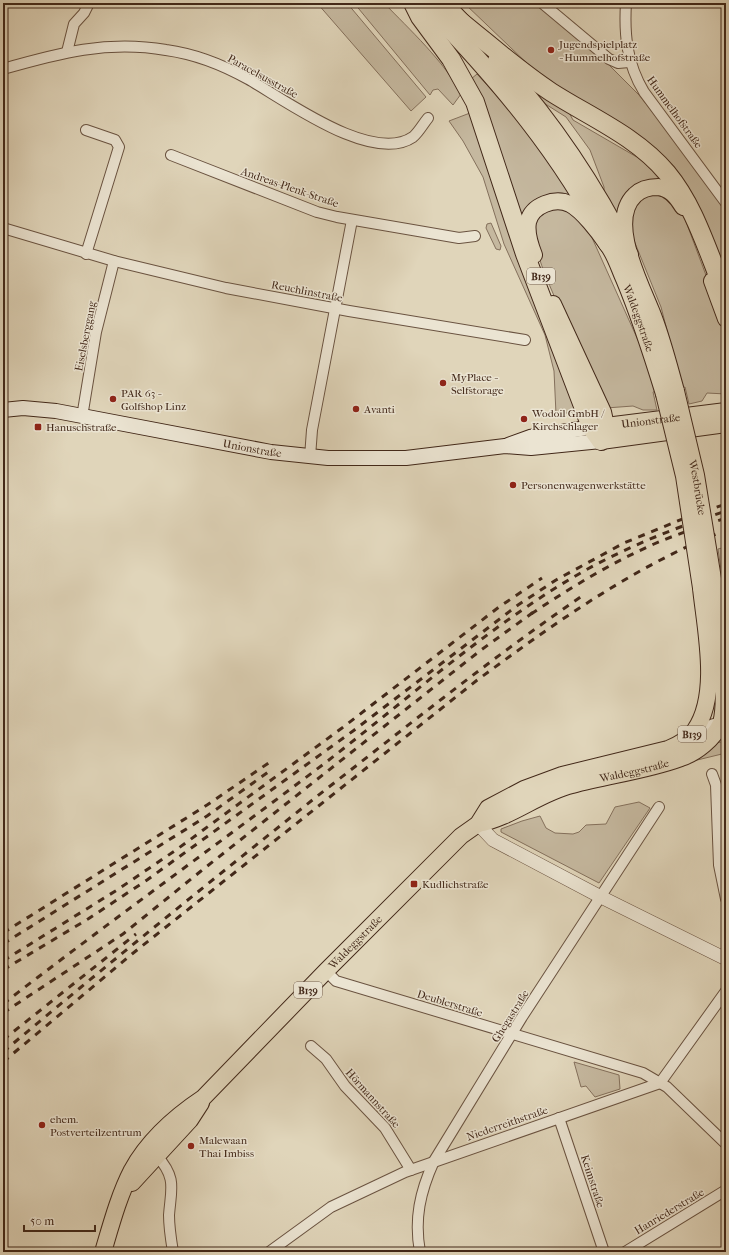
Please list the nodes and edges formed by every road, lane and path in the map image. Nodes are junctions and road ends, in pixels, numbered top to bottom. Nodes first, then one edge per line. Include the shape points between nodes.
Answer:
1 (89, 3) edge
2 (413, 3) edge
3 (422, 3) edge
4 (443, 3) edge
5 (542, 3) edge
6 (626, 3) edge
7 (460, 21) junction
8 (67, 52) junction
9 (629, 62) junction
10 (3, 69) edge
11 (428, 118) dead end
12 (86, 130) dead end
13 (172, 155) dead end
14 (726, 203) edge
15 (352, 220) junction
16 (3, 228) edge
17 (475, 236) dead end
18 (608, 244) junction
19 (86, 254) junction
20 (628, 255) junction
21 (114, 262) junction
22 (726, 295) edge
23 (335, 308) junction
24 (726, 319) edge
25 (525, 340) dead end
26 (670, 393) junction
27 (3, 410) edge
28 (726, 411) edge
29 (82, 417) junction
30 (726, 424) edge
31 (599, 431) junction
32 (310, 457) junction
33 (708, 586) junction
34 (708, 696) junction
35 (721, 728) edge
36 (695, 731) junction
37 (712, 774) dead end
38 (659, 807) dead end
39 (478, 824) junction
40 (601, 897) junction
41 (726, 899) edge
42 (726, 959) edge
43 (326, 971) junction
44 (726, 991) edge
45 (512, 1034) junction
46 (311, 1046) dead end
47 (660, 1083) junction
48 (203, 1098) junction
49 (559, 1118) junction
50 (726, 1144) edge
51 (157, 1156) junction
52 (434, 1162) junction
53 (411, 1170) junction
54 (726, 1190) edge
55 (124, 1192) junction
56 (638, 1249) edge
57 (103, 1252) edge
58 (173, 1252) edge
59 (269, 1252) edge
60 (420, 1252) edge
61 (604, 1252) edge
62 (624, 1252) edge

1 - 8 street via 74,24
2 - 31 highway via 420,17 451,59 475,102 525,254
3 - 18 highway via 430,8 473,53 525,114 569,176
4 - 7 highway
5 - 9 street via 609,59 618,63
6 - 9 street, Hummelhofstraße
7 - 20 highway via 513,79 558,136 610,218
7 - 22 highway via 550,91 620,133 654,158 687,202
8 - 10 street, Paracelsusstraße
8 - 11 street, Paracelsusstraße via 110,46 140,46 187,54 237,73 324,124 369,141 404,141 413,136
9 - 14 street, Hummelhofstraße via 634,77 644,92
12 - 19 street via 115,140 119,146
13 - 15 street, Andreas-Plenk-Straße via 306,208
15 - 17 street, Andreas-Plenk-Straße via 459,238
15 - 23 street
16 - 19 street, Reuchlinstraße
18 - 26 main road, Waldeggstraße / B139
18 - 31 main road, B139 via 578,210 562,201 540,206 528,222 528,237 544,285 603,412
19 - 21 street, Reuchlinstraße
20 - 24 main road, B139 via 625,221 630,202 637,193 646,189 660,188 668,191 678,199 692,224
20 - 26 main road, Waldeggstraße / B139 via 654,318
21 - 23 street, Reuchlinstraße via 226,288
21 - 29 street, Eiselsberggang via 96,332
23 - 25 street, Reuchlinstraße
23 - 32 street via 312,430
26 - 33 main road, Westbrücke / B139, bridge via 696,475
27 - 29 main road, Unionstraße via 34,409
28 - 31 main road, Unionstraße
29 - 32 main road, Unionstraße
30 - 31 main road, Unionstraße
31 - 32 main road, Unionstraße via 530,437 505,446 406,458
33 - 34 main road, Waldeggstraße / B139
33 - 35 main road, B139 via 726,695
34 - 35 main road
34 - 36 main road, Waldeggstraße / B139 via 702,718
35 - 36 street, Waldeggstraße
35 - 39 main road, Waldeggstraße / B139 via 703,746 680,759 565,786 493,821
36 - 39 main road, Waldeggstraße / B139 via 676,746 658,753 562,775 524,789 488,808
37 - 41 street via 716,785 719,865
38 - 40 street, Ghegastraße
39 - 40 street via 492,840
39 - 43 main road, Waldeggstraße / B139 via 461,836
40 - 42 street
40 - 45 street, Ghegastraße
43 - 45 street, Deublerstraße via 336,981
43 - 48 main road, Waldeggstraße / B139
44 - 47 street
45 - 47 street, Deublerstraße via 643,1073
45 - 52 street, Ghegastraße
46 - 53 street, Hörmannstraße via 326,1059 349,1091 385,1128
47 - 49 street, Niederreithstraße
47 - 50 street, Deublerstraße
48 - 51 main road, Waldeggstraße / B139 via 190,1120
48 - 55 main road, Waldeggstraße / B139 via 182,1112 142,1156 132,1171
49 - 52 street, Niederreithstraße
49 - 61 street, Keimstraße
51 - 55 main road, Waldeggstraße / B139
51 - 58 street via 168,1168 170,1177 169,1216
52 - 53 street, Niederreithstraße
52 - 60 street, Ghegastraße via 419,1202 417,1223
53 - 59 street, Niederreithstraße via 337,1203
54 - 56 street, Hanriederstraße
55 - 57 main road, Waldeggstraße / B139
56 - 62 street, Hanriederstraße

